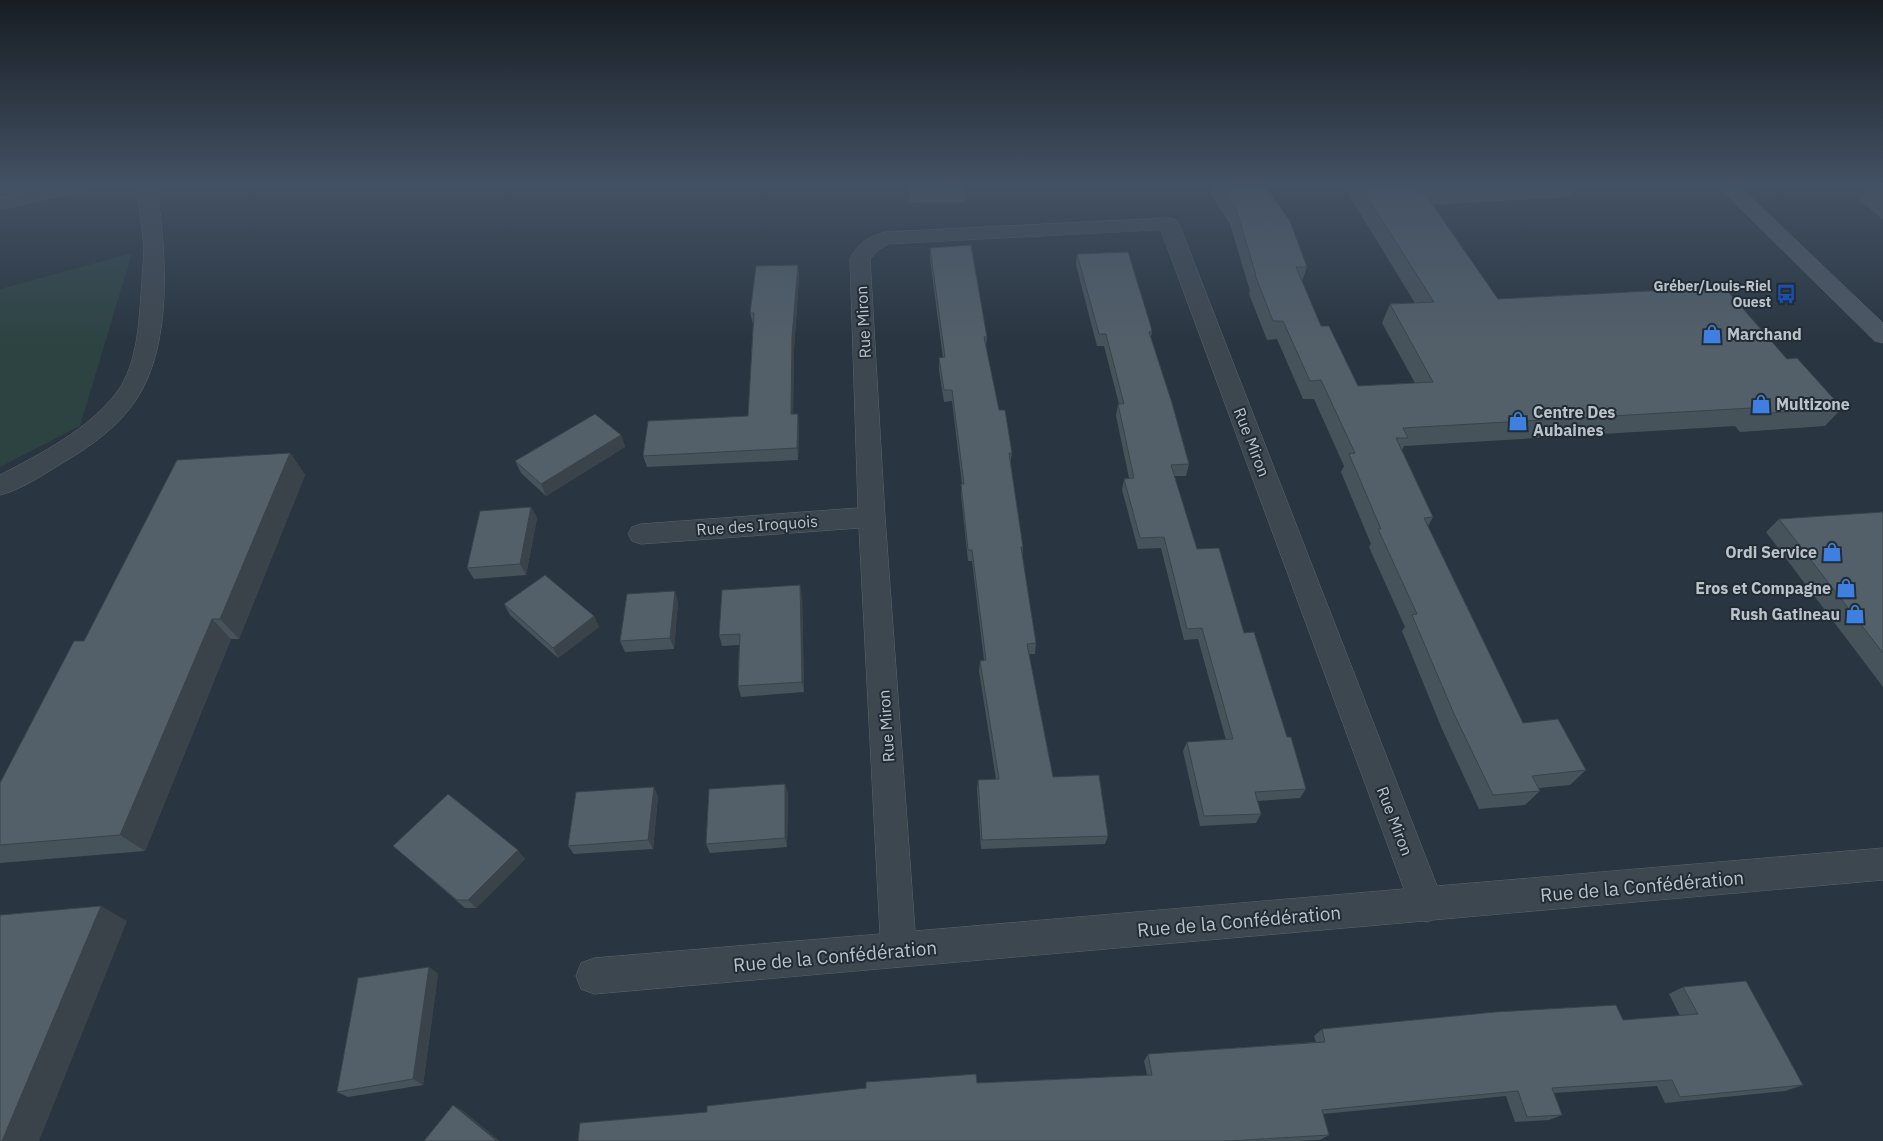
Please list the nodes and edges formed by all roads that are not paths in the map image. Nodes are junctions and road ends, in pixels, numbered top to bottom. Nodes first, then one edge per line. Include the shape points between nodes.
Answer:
1 (152, 237) edge
2 (901, 237) edge
3 (1174, 237) edge
4 (1781, 237) edge
5 (1883, 336) edge
6 (0, 486) edge
7 (872, 518) junction
8 (641, 534) dead end
9 (1883, 864) edge
10 (1427, 905) junction
11 (899, 950) junction
12 (594, 976) dead end

1 - 6 street via 149,338 135,382 118,407 77,443
2 - 7 street, Rue Miron via 872,243 864,249 860,259
3 - 10 street, Rue Miron
4 - 5 main road
7 - 8 street, Rue des Iroquois
7 - 11 street, Rue Miron
9 - 10 street, Rue de la Confédération
10 - 11 street, Rue de la Confédération
11 - 12 street, Rue de la Confédération

